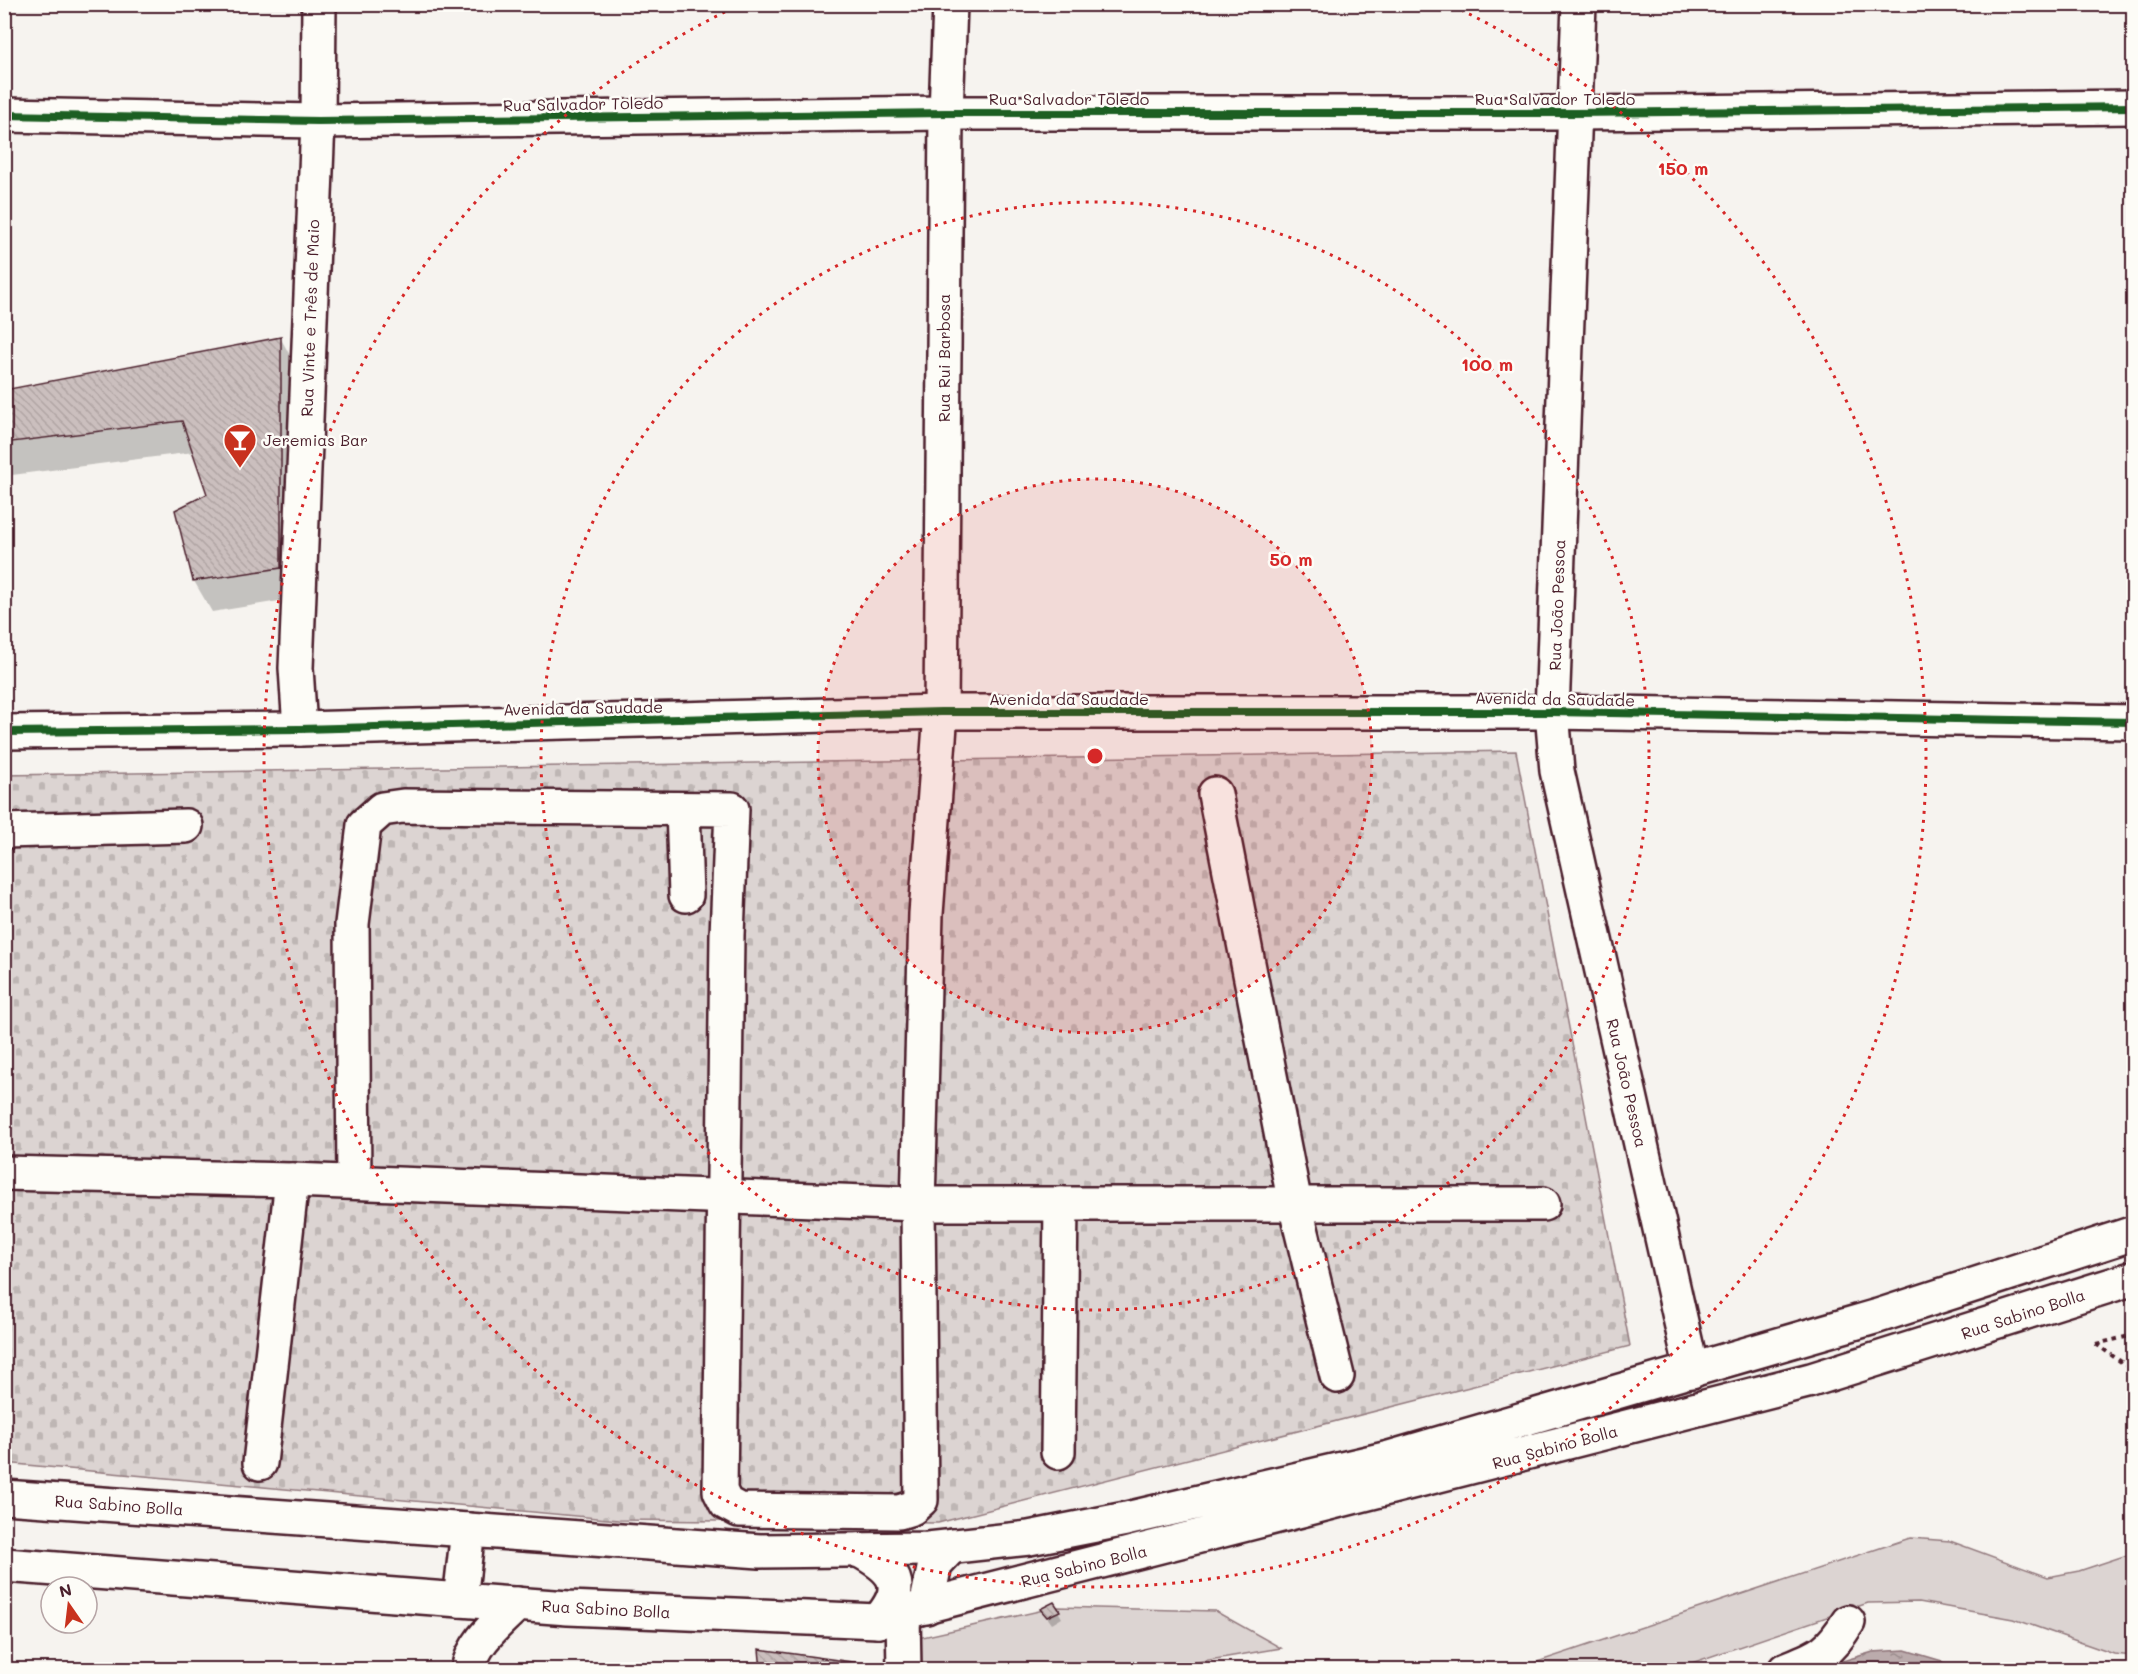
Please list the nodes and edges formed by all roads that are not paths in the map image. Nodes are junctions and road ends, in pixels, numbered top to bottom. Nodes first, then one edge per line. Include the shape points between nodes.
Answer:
1 (319, 4) edge
2 (950, 4) edge
3 (1579, 4) edge
4 (2133, 107) edge
5 (946, 113) junction
6 (1575, 113) junction
7 (4, 115) edge
8 (318, 121) junction
9 (941, 712) junction
10 (1552, 712) junction
11 (2133, 722) edge
12 (289, 728) junction
13 (4, 732) edge
14 (1215, 794) dead end
15 (683, 809) junction
16 (186, 826) dead end
17 (4, 831) edge
18 (686, 895) dead end
19 (4, 1173) edge
20 (292, 1180) junction
21 (354, 1182) junction
22 (723, 1196) junction
23 (918, 1204) junction
24 (1061, 1204) junction
25 (1295, 1204) junction
26 (1543, 1204) dead end
27 (2133, 1233) edge
28 (2133, 1278) edge
29 (1692, 1371) junction
30 (1337, 1376) dead end
31 (1058, 1452) dead end
32 (260, 1463) dead end
33 (4, 1497) edge
34 (468, 1530) junction
35 (952, 1546) junction
36 (859, 1550) junction
37 (4, 1565) edge
38 (460, 1600) junction
39 (517, 1604) junction
40 (902, 1614) junction
41 (1848, 1622) dead end
42 (468, 1670) edge
43 (904, 1670) edge
44 (1785, 1670) edge

1 - 8 street, Rua Vinte e Três de Maio
2 - 5 street, Rua Rui Barbosa
3 - 6 street, Rua João Pessoa
4 - 6 street, Rua Salvador Toledo
5 - 6 street, Rua Salvador Toledo
5 - 8 street, Rua Salvador Toledo
5 - 9 street, Rua Rui Barbosa
6 - 10 street, Rua João Pessoa
7 - 8 street, Rua Salvador Toledo
8 - 12 street, Rua Vinte e Três de Maio via 296,668
9 - 10 street, Avenida da Saudade
9 - 12 street, Avenida da Saudade
9 - 23 street, Rua Rui Barbosa via 926,914
10 - 11 street, Avenida da Saudade
10 - 29 street, Rua João Pessoa via 1557,771
12 - 13 street, Avenida da Saudade
14 - 25 street
15 - 18 street
15 - 21 street via 403,806 382,809 364,825 352,924
15 - 22 street via 732,809
16 - 17 street
19 - 20 street
20 - 21 street
20 - 32 street
21 - 22 street
22 - 23 street
22 - 23 street, Rua Rui Barbosa via 720,1491 726,1503 739,1509 899,1512 921,1500
23 - 24 street
24 - 25 street
24 - 31 street
25 - 26 street
25 - 30 street
27 - 29 street, Rua Sabino Bolla via 1878,1316
28 - 40 street, Rua Sabino Bolla via 1811,1380
29 - 35 street, Rua Sabino Bolla via 1389,1458 1126,1519 1029,1538
33 - 34 street, Rua Sabino Bolla
34 - 36 street, Rua Sabino Bolla via 760,1551
34 - 38 street
35 - 36 street, Rua Sabino Bolla
35 - 40 street via 935,1564
36 - 40 street via 884,1564 892,1574 895,1593 891,1606
37 - 38 street, Rua Sabino Bolla
38 - 39 street, Rua Sabino Bolla
39 - 40 street, Rua Sabino Bolla
39 - 42 street via 487,1634 470,1659
40 - 43 street
41 - 44 street via 1833,1646

